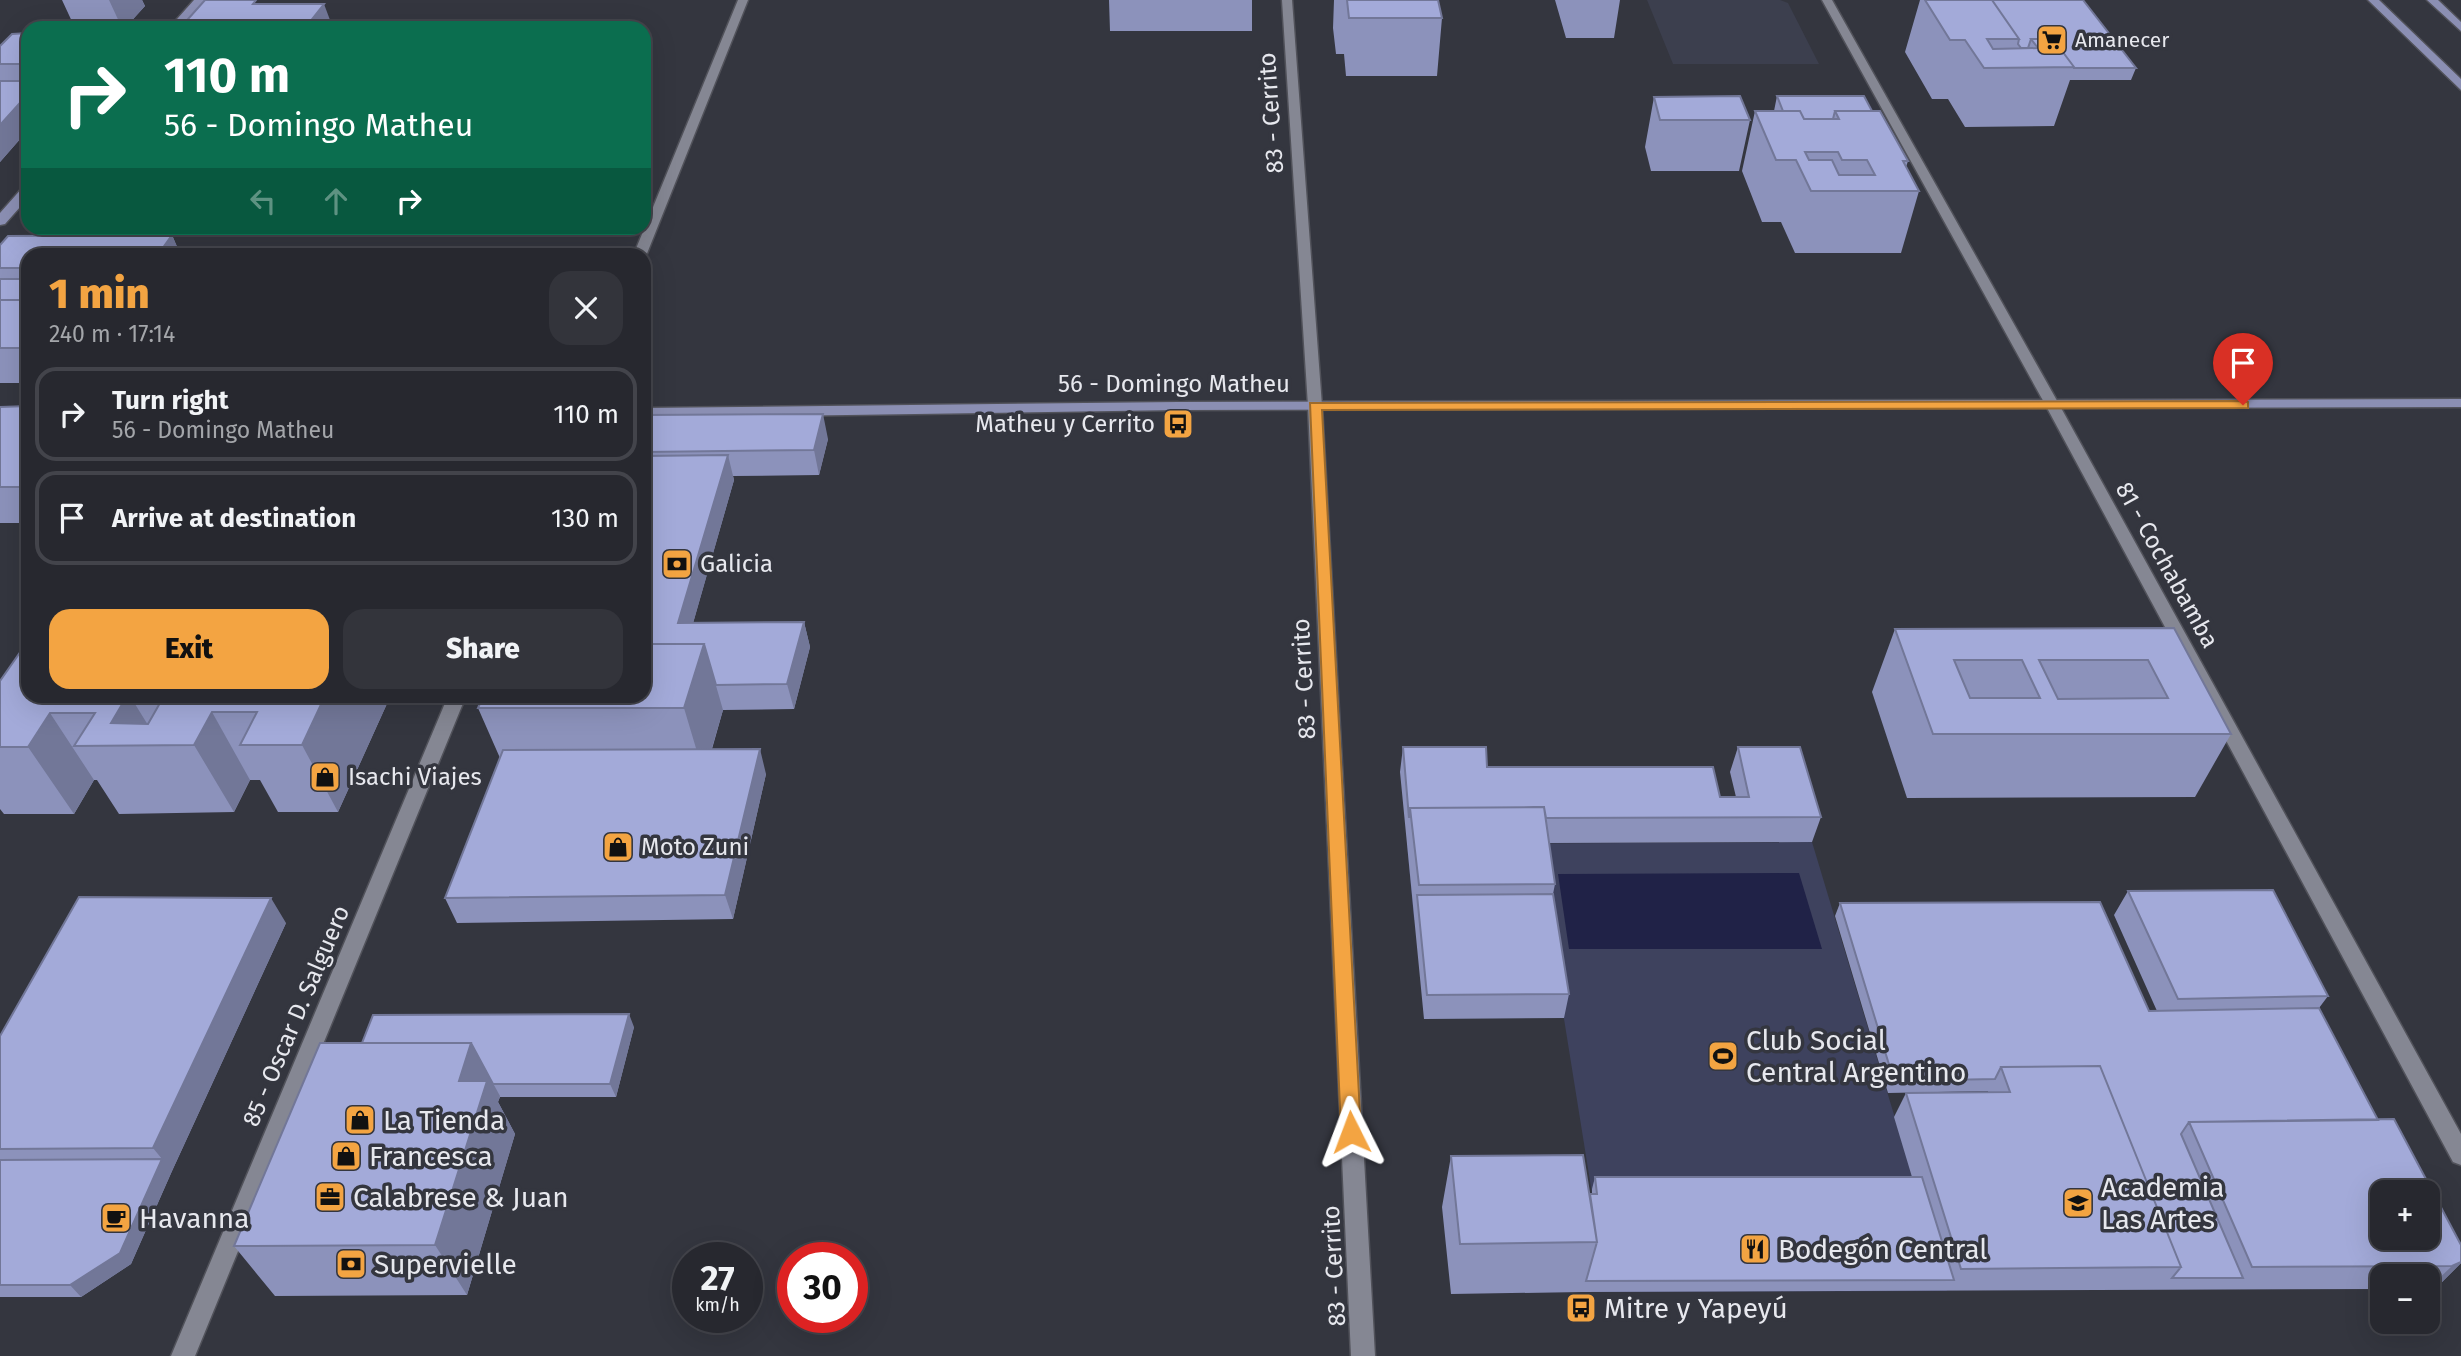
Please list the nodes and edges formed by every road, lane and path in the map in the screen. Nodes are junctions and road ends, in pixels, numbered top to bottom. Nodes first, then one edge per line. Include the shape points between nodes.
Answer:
1 (200, 0) edge
2 (743, 0) edge
3 (1287, 0) edge
4 (1827, 0) edge
5 (2374, 0) edge
6 (2432, 0) edge
7 (181, 21) edge
8 (2461, 28) edge
9 (2461, 86) edge
10 (21, 198) edge
11 (0, 221) edge
12 (651, 226) edge
13 (2461, 403) edge
14 (1315, 406) junction
15 (2053, 406) junction
16 (651, 413) edge
17 (454, 703) edge
18 (2461, 1155) edge
19 (183, 1356) edge
20 (1363, 1356) edge

1 - 7 street
2 - 12 street
3 - 14 street, 83 - Cerrito
4 - 15 street, 81 - Cochabamba
5 - 9 street
6 - 8 street
10 - 11 street
13 - 15 street, 56 - Domingo Matheu
14 - 15 street, 56 - Domingo Matheu
14 - 16 street, 56 - Domingo Matheu
14 - 20 street, 83 - Cerrito
15 - 18 street, 81 - Cochabamba
17 - 19 street, 85 - Oscar D. Salguero

